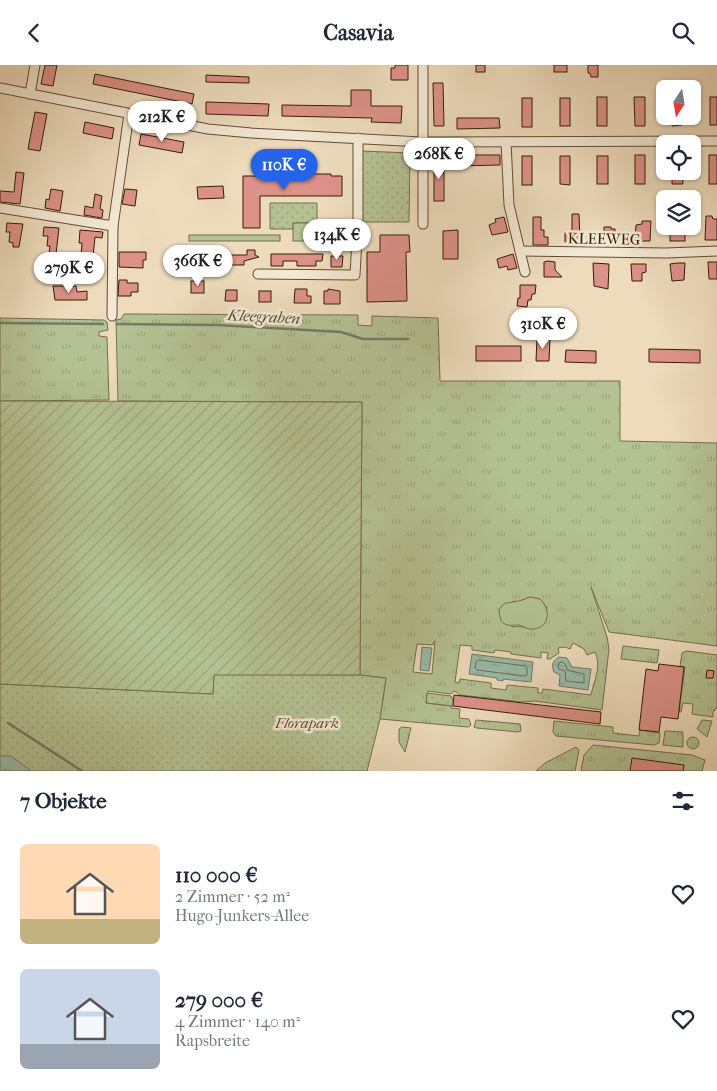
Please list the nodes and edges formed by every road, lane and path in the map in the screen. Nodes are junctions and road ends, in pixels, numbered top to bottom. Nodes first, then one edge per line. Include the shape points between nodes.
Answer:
1 (35, 65) edge
2 (423, 65) edge
3 (0, 88) edge
4 (30, 94) junction
5 (129, 114) junction
6 (358, 138) junction
7 (506, 141) junction
8 (717, 141) edge
9 (422, 142) junction
10 (0, 208) edge
11 (423, 224) dead end
12 (113, 226) junction
13 (520, 251) junction
14 (717, 251) edge
15 (525, 272) dead end
16 (258, 274) dead end
17 (112, 316) dead end

1 - 4 street
2 - 9 street
3 - 4 street
4 - 5 street
5 - 6 street via 208,129
5 - 12 street
6 - 9 street
6 - 16 street via 355,275
7 - 8 street
7 - 9 street
7 - 13 street via 509,205
9 - 11 street
10 - 12 street
12 - 17 street
13 - 14 street, KLEEWEG
13 - 15 street

